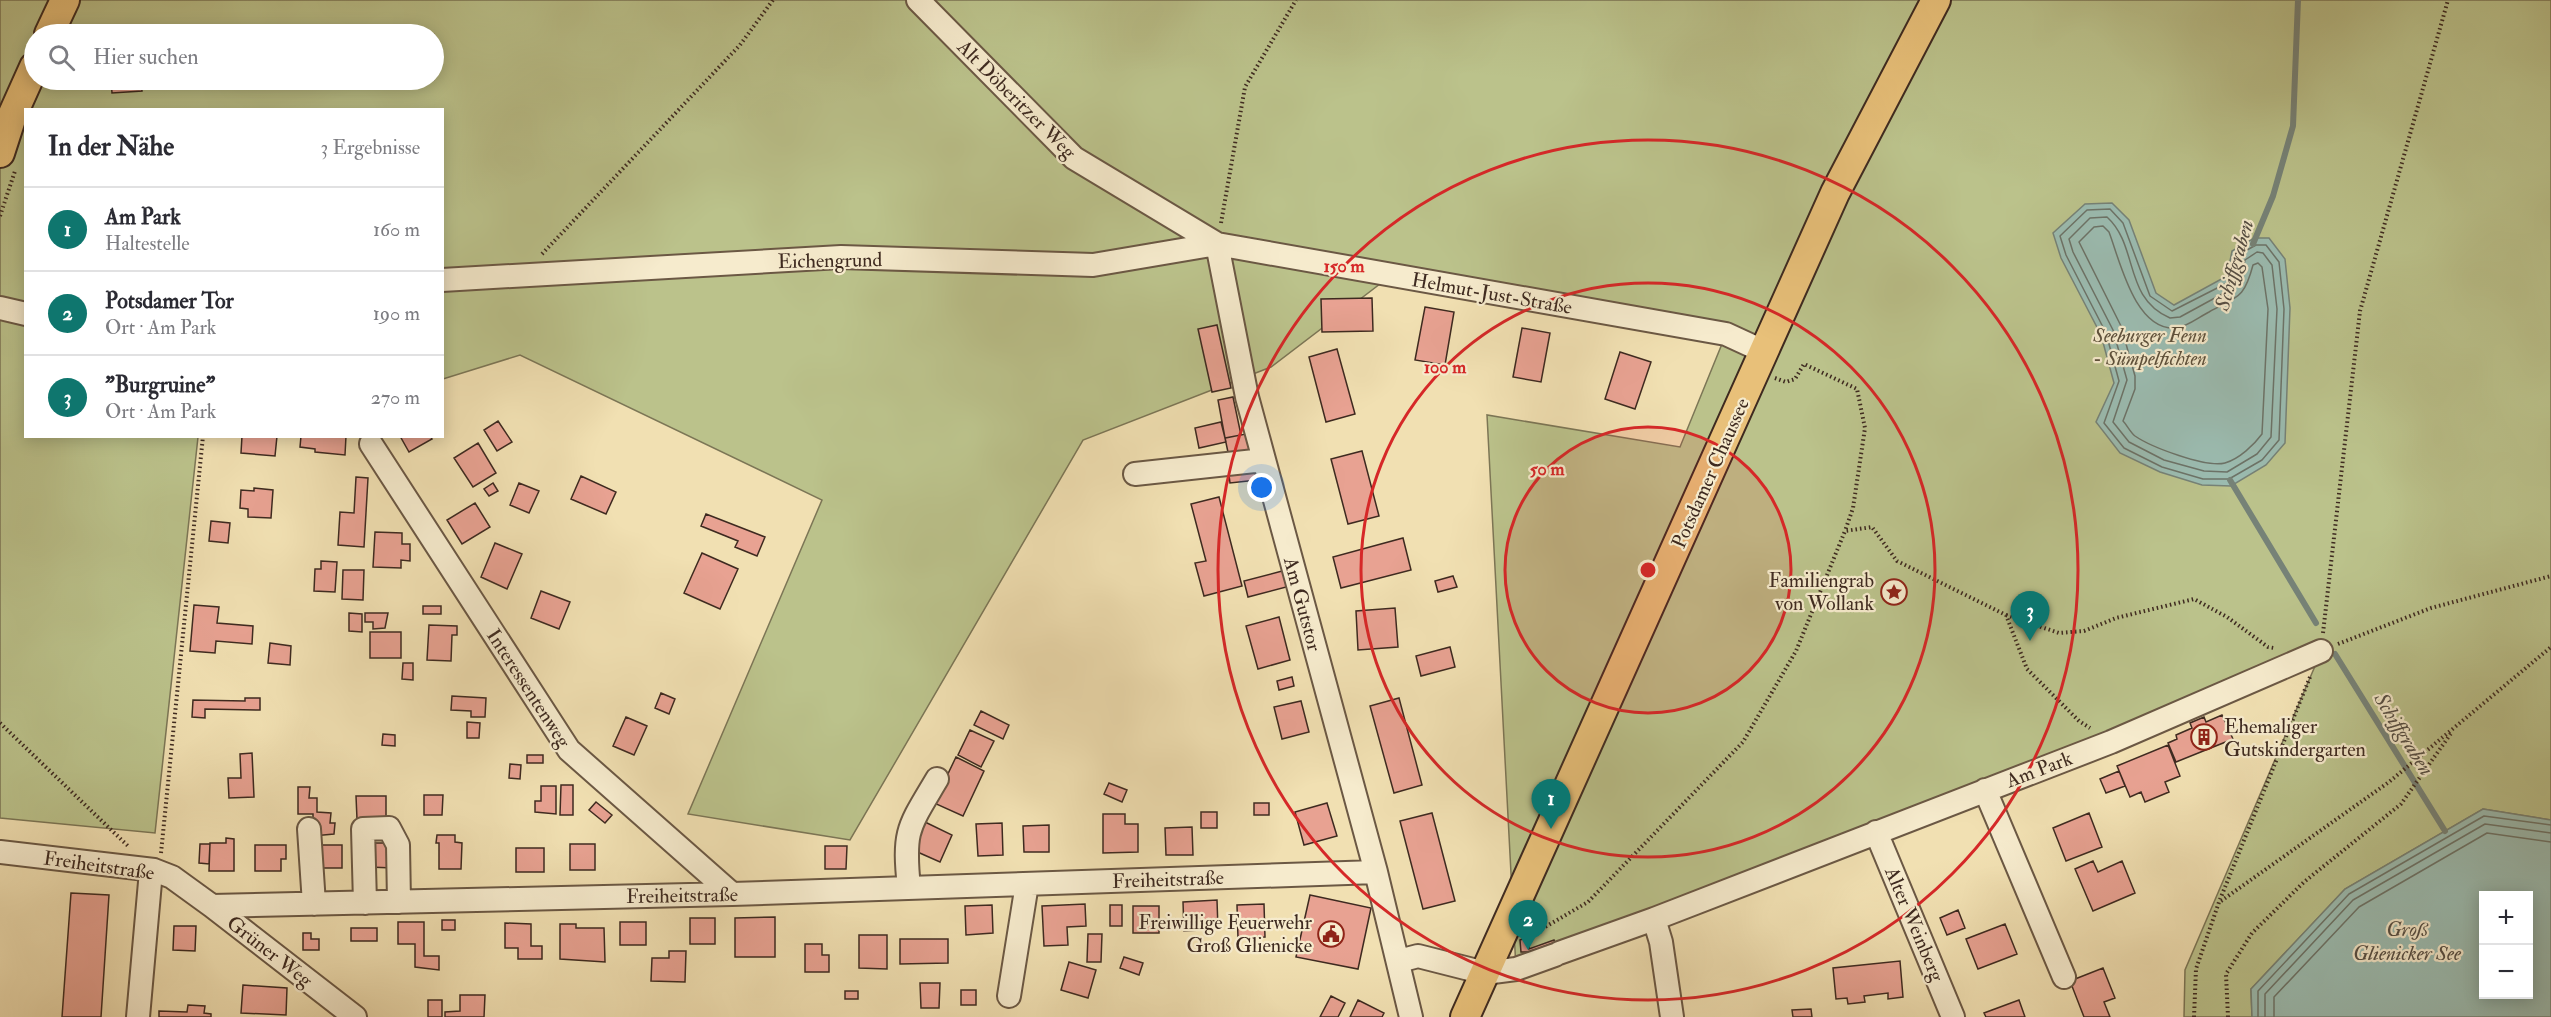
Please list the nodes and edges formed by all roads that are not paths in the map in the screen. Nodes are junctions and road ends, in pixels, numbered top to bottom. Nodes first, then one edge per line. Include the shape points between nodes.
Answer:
1 (65, 0) edge
2 (918, 0) edge
3 (1936, 0) edge
4 (54, 24) edge
5 (24, 89) edge
6 (9, 159) edge
7 (1217, 244) junction
8 (444, 280) edge
9 (0, 308) edge
10 (24, 314) edge
11 (1760, 362) junction
12 (370, 444) dead end
13 (1264, 460) junction
14 (1135, 474) dead end
15 (2321, 651) road end
16 (937, 779) dead end
17 (1985, 790) junction
18 (309, 829) dead end
19 (1876, 832) junction
20 (0, 852) edge
21 (154, 870) junction
22 (1376, 872) junction
23 (1027, 884) junction
24 (909, 888) junction
25 (732, 894) junction
26 (399, 902) junction
27 (365, 903) junction
28 (314, 904) junction
29 (212, 906) junction
30 (1654, 919) junction
31 (1399, 961) junction
32 (1485, 973) junction
33 (2064, 977) dead end
34 (1009, 996) dead end
35 (138, 1017) edge
36 (355, 1017) edge
37 (1411, 1017) edge
38 (1465, 1017) edge
39 (1672, 1017) edge
40 (1953, 1017) edge

1 - 4 main road
2 - 7 street, Alt Döberitzer Weg via 1074,158
3 - 11 main road, Potsdamer Chaussee via 1835,193
5 - 6 main road via 12,116
7 - 8 street, Eichengrund via 1093,265 841,257
7 - 11 street, Helmut-Just-Straße via 1726,334
7 - 13 street, Am Gutstor via 1247,397
9 - 10 street
11 - 32 main road, Potsdamer Chaussee
12 - 25 street, Interessentenweg via 569,750
13 - 14 street
13 - 22 street, Am Gutstor
15 - 17 street, Am Park via 2111,742
16 - 24 street via 909,826 905,850
17 - 19 street, Am Park
17 - 33 street
18 - 28 street
19 - 30 street, Am Park
19 - 40 street, Alter Weinberg
20 - 21 street, Freiheitstraße
21 - 29 street, Freiheitstraße via 172,877
21 - 35 street
22 - 23 street, Freiheitstraße
22 - 31 street, Am Gutstor
23 - 24 street, Freiheitstraße
23 - 34 street
24 - 25 street, Freiheitstraße
25 - 26 street, Freiheitstraße
26 - 27 street, Freiheitstraße
26 - 27 street via 398,845 389,828 363,829
27 - 28 street, Freiheitstraße
28 - 29 street, Freiheitstraße
29 - 36 street, Grüner Weg
30 - 32 street, Am Park via 1516,969
30 - 39 street
31 - 32 street via 1418,956
31 - 37 street, Am Gutstor
32 - 38 main road, Potsdamer Chaussee

